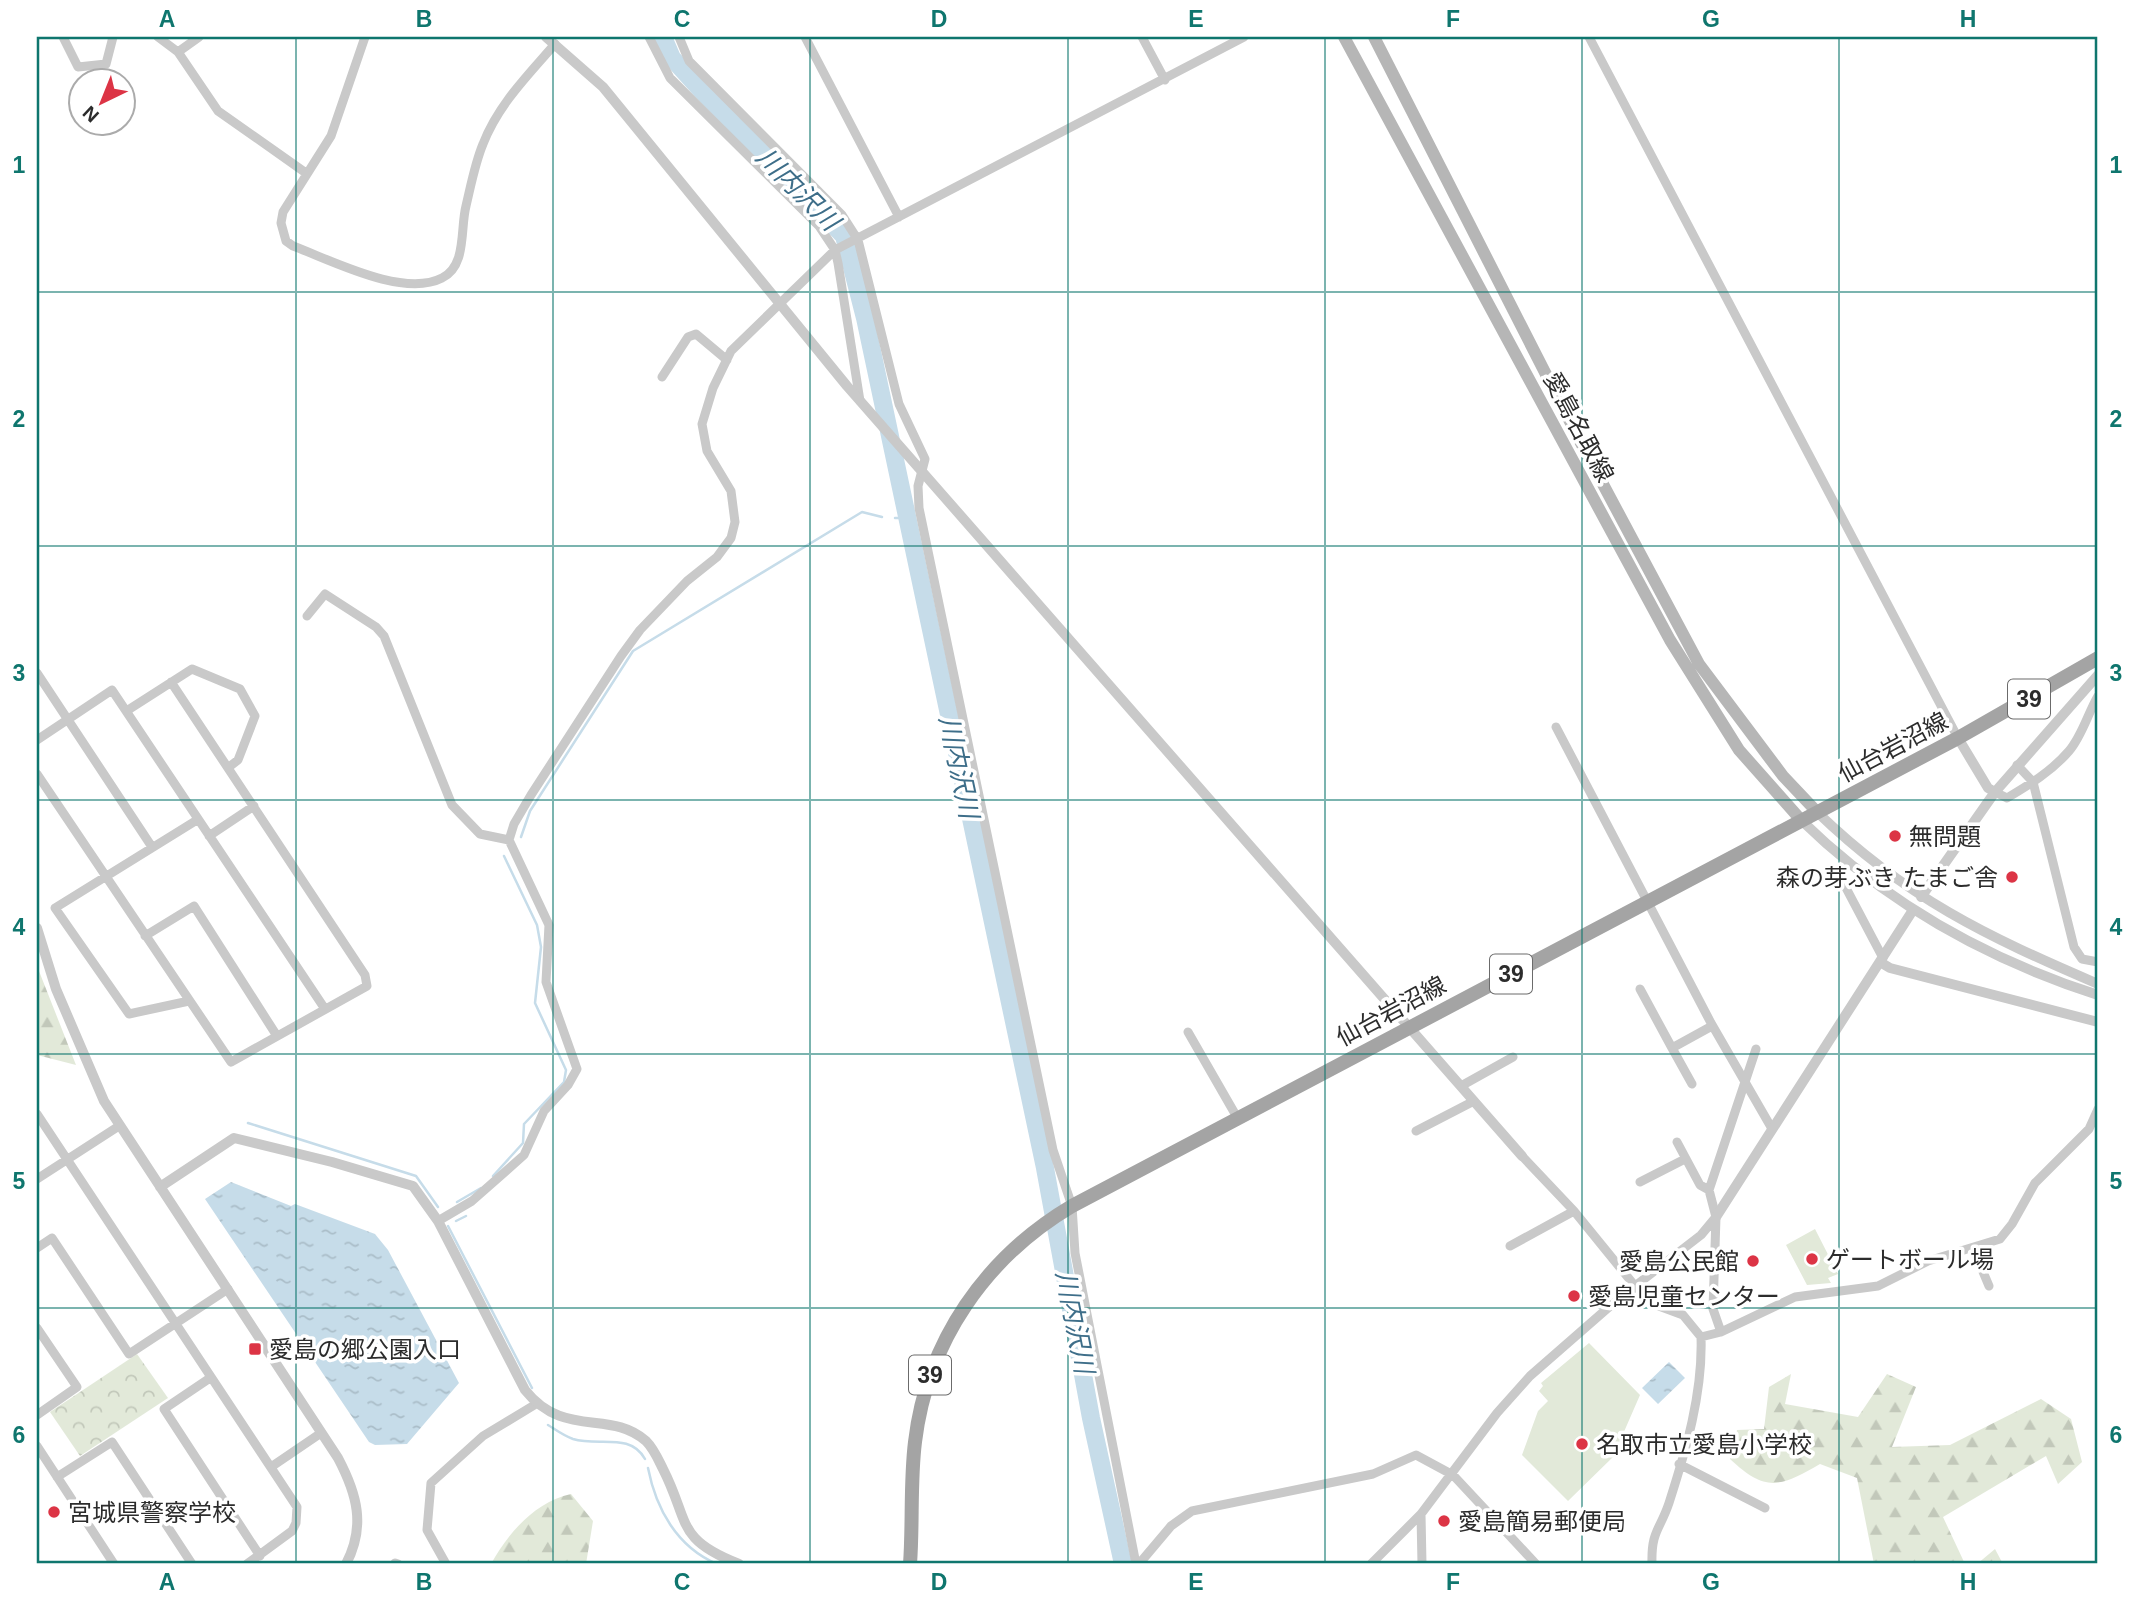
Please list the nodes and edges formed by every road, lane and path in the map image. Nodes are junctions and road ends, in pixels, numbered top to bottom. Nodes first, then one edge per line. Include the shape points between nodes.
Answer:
1 (63, 37) edge
2 (113, 37) edge
3 (158, 37) edge
4 (199, 37) edge
5 (365, 37) edge
6 (649, 37) edge
7 (679, 37) edge
8 (805, 37) edge
9 (1142, 37) edge
10 (1244, 37) edge
11 (1344, 37) edge
12 (1374, 37) edge
13 (1589, 37) edge
14 (550, 41) edge
15 (178, 52) junction
16 (1165, 79) junction
17 (306, 173) junction
18 (899, 216) junction
19 (856, 241) junction
20 (837, 249) junction
21 (778, 305) junction
22 (727, 360) junction
23 (662, 377) dead end
24 (860, 401) junction
25 (922, 471) junction
26 (307, 616) dead end
27 (2098, 659) edge
28 (37, 673) edge
29 (2098, 675) edge
30 (172, 682) junction
31 (2098, 696) edge
32 (128, 710) junction
33 (67, 719) junction
34 (1556, 727) dead end
35 (1958, 738) junction
36 (37, 740) edge
37 (2017, 765) junction
38 (229, 767) junction
39 (37, 774) edge
40 (2033, 782) junction
41 (1995, 792) junction
42 (254, 806) junction
43 (1817, 812) junction
44 (197, 820) junction
45 (1801, 820) junction
46 (209, 836) junction
47 (509, 840) junction
48 (152, 847) junction
49 (106, 876) junction
50 (1845, 886) dead end
51 (1921, 897) junction
52 (1647, 902) junction
53 (1913, 910) junction
54 (37, 929) edge
55 (145, 936) junction
56 (1881, 960) junction
57 (2098, 962) edge
58 (2098, 984) edge
59 (1640, 989) dead end
60 (2098, 995) edge
61 (189, 1001) junction
62 (325, 1009) junction
63 (2098, 1022) edge
64 (1713, 1026) junction
65 (1409, 1028) junction
66 (1188, 1032) dead end
67 (277, 1036) junction
68 (1672, 1048) junction
69 (1756, 1048) dead end
70 (1513, 1058) dead end
71 (1745, 1083) junction
72 (1692, 1084) dead end
73 (1461, 1086) junction
74 (1474, 1101) junction
75 (2098, 1109) edge
76 (37, 1114) edge
77 (1238, 1119) junction
78 (119, 1126) junction
79 (1771, 1127) junction
80 (1416, 1132) dead end
81 (1676, 1142) dead end
82 (1522, 1156) joint
83 (67, 1159) junction
84 (1685, 1159) junction
85 (37, 1179) edge
86 (1640, 1182) dead end
87 (160, 1187) junction
88 (1709, 1190) junction
89 (1068, 1209) junction
90 (1574, 1211) junction
91 (1716, 1217) junction
92 (438, 1221) junction
93 (1510, 1246) dead end
94 (37, 1248) edge
95 (1973, 1248) junction
96 (1635, 1286) junction
97 (1989, 1286) dead end
98 (228, 1289) junction
99 (176, 1324) junction
100 (37, 1328) edge
101 (1721, 1332) junction
102 (1701, 1337) junction
103 (210, 1378) junction
104 (536, 1404) junction
105 (37, 1415) edge
106 (321, 1433) junction
107 (37, 1446) edge
108 (1679, 1464) junction
109 (271, 1467) junction
110 (1453, 1475) junction
111 (57, 1477) junction
112 (1765, 1508) dead end
113 (1421, 1514) junction
114 (260, 1556) junction
115 (114, 1564) edge
116 (192, 1564) edge
117 (247, 1564) edge
118 (346, 1564) edge
119 (446, 1564) edge
120 (739, 1564) edge
121 (910, 1564) edge
122 (1138, 1564) edge
123 (1371, 1564) edge
124 (1422, 1564) edge
125 (1536, 1564) edge
126 (1652, 1564) edge

1 - 2 street via 78,68 106,64
3 - 15 street
4 - 15 street
5 - 17 street via 331,136
6 - 20 street via 670,78
7 - 19 street via 689,61 842,215
8 - 18 street
9 - 16 street
10 - 16 street
11 - 45 main road, 愛島名取線 via 1670,640 1739,750
12 - 43 main road, 愛島名取線 via 1699,664 1783,776
13 - 35 street
14 - 17 street via 488,133 462,221 458,261 440,279 415,283 382,279 286,242 283,212
14 - 21 street via 610,95
15 - 17 street via 218,111
16 - 18 street
18 - 19 street
19 - 20 street
19 - 25 street via 899,404 925,459
20 - 21 street
20 - 24 street
21 - 22 street
21 - 24 street
22 - 23 street via 696,334 688,337
22 - 47 street via 702,424 707,451 731,491 735,522 731,538 627,647 531,796
24 - 25 street
25 - 65 street
25 - 89 street via 919,508
26 - 47 street via 325,594 376,627 384,636 452,805 480,834
27 - 35 main road, 仙台岩沼線 / 39
28 - 33 street
29 - 37 street
30 - 32 street
30 - 38 street
30 - 38 street via 192,668 240,689 256,716 238,760
31 - 40 street via 2070,750
32 - 33 street via 112,690
32 - 44 street
33 - 36 street
33 - 48 street
34 - 52 street
35 - 41 street via 1988,788
35 - 43 main road, 仙台岩沼線 / 39
37 - 40 street
37 - 41 street
38 - 42 street
39 - 49 street
40 - 41 street via 2007,798
40 - 57 street via 2074,947 2082,959
41 - 51 street
42 - 46 street
42 - 62 street via 365,975 368,986
43 - 45 main road, 仙台岩沼線 / 39
43 - 51 street via 1870,861
44 - 46 street
44 - 48 street
45 - 52 main road, 仙台岩沼線 / 39
45 - 53 street
46 - 62 street
47 - 92 street via 550,925 547,982 577,1069 544,1111 524,1155 472,1201
48 - 49 street
49 - 55 street
49 - 61 street via 55,908 129,1014
50 - 56 street
51 - 58 street via 2014,948
52 - 64 street
52 - 65 main road, 仙台岩沼線 / 39
53 - 56 street
53 - 60 street via 2011,963
54 - 78 street via 92,1076
55 - 61 street
55 - 67 street via 194,906
56 - 63 street via 1890,968
56 - 79 street
59 - 68 street
61 - 67 street via 231,1062
62 - 67 street
64 - 68 street
64 - 71 street
65 - 73 street
65 - 77 main road, 仙台岩沼線 / 39
66 - 77 street
68 - 72 street
69 - 71 street
70 - 73 street
71 - 79 street
71 - 88 street
73 - 74 street
74 - 80 street
74 - 82 street
75 - 95 street via 2089,1129 2035,1183 2004,1236
76 - 83 street
77 - 89 main road, 仙台岩沼線 / 39
78 - 83 street
78 - 87 street
79 - 91 street
81 - 84 street
82 - 90 street
83 - 85 street
83 - 99 street
84 - 86 street
84 - 88 street via 1700,1185
87 - 92 street via 234,1138 413,1186
87 - 98 street
88 - 91 street
89 - 121 main road, 仙台岩沼線 / 39 via 985,1277 933,1364 915,1445
89 - 122 street
90 - 93 street
90 - 96 street
91 - 96 street via 1701,1235
91 - 101 street via 1713,1308
92 - 104 street
94 - 99 street via 51,1238 129,1354
95 - 97 street
95 - 101 street via 1928,1261 1878,1286 1795,1297
96 - 102 street via 1648,1302 1683,1315
96 - 110 street via 1530,1376
98 - 99 street
98 - 106 street
99 - 103 street
100 - 105 street via 77,1387
101 - 102 street
102 - 108 street via 1700,1388
103 - 109 street
103 - 114 street via 164,1409
104 - 119 street via 483,1436 431,1483 427,1530
104 - 120 street via 557,1416 614,1427 645,1441 666,1475 688,1532 707,1550
106 - 109 street
106 - 118 street via 353,1487 359,1514 357,1539
107 - 111 street
108 - 112 street
108 - 126 street via 1668,1505 1652,1537
109 - 114 street via 297,1507 297,1516 286,1538
110 - 113 street
110 - 122 street via 1416,1455 1373,1474 1192,1511 1171,1526
110 - 125 street
111 - 115 street
111 - 116 street via 111,1441
113 - 123 street
113 - 124 street
114 - 117 street

